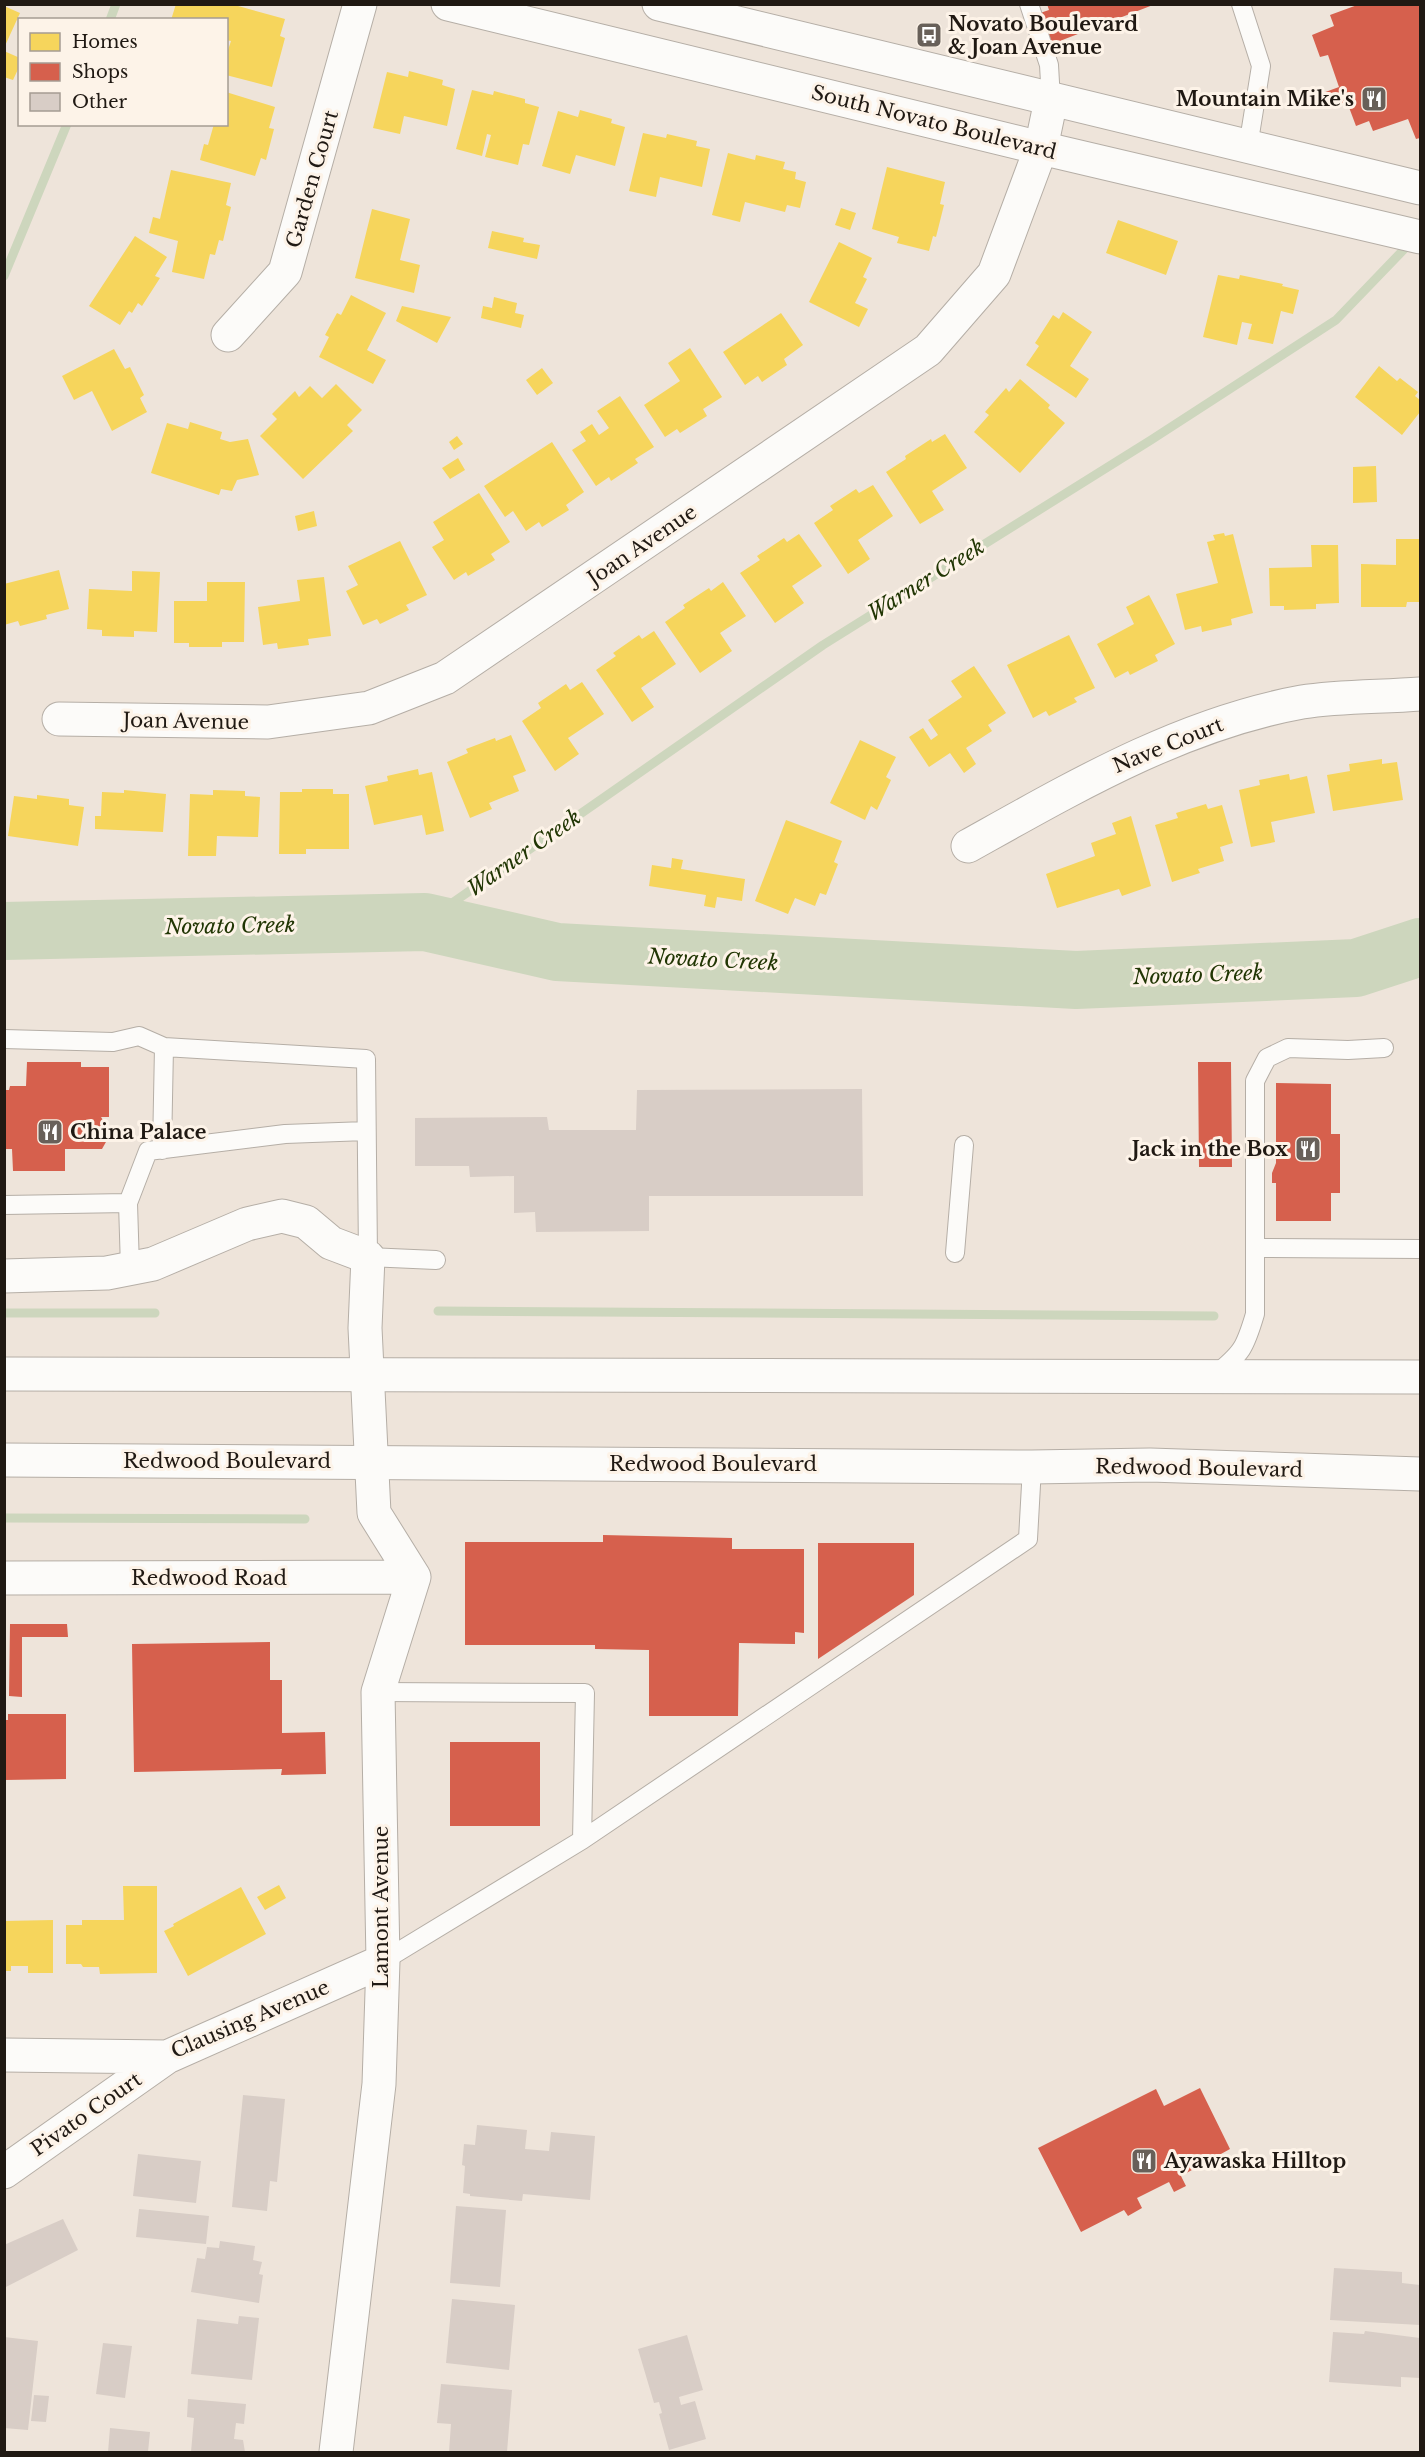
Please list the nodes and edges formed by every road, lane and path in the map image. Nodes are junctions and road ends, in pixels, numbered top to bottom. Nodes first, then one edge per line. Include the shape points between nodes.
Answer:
1 (360, 4) edge
2 (448, 4) edge
3 (659, 4) edge
4 (1029, 4) edge
5 (1241, 4) edge
6 (1051, 100) junction
7 (1248, 147) junction
8 (1041, 148) junction
9 (1420, 189) edge
10 (1407, 234) edge
11 (228, 335) dead end
12 (1420, 694) edge
13 (59, 719) dead end
14 (968, 846) dead end
15 (4, 1040) edge
16 (164, 1047) junction
17 (1384, 1048) dead end
18 (366, 1131) junction
19 (964, 1145) dead end
20 (162, 1150) junction
21 (128, 1203) junction
22 (4, 1205) edge
23 (1256, 1248) junction
24 (1420, 1249) edge
25 (955, 1253) dead end
26 (368, 1257) junction
27 (436, 1260) dead end
28 (130, 1268) junction
29 (4, 1276) edge
30 (4, 1374) edge
31 (1215, 1375) junction
32 (367, 1376) junction
33 (1420, 1377) edge
34 (4, 1460) edge
35 (372, 1462) junction
36 (1032, 1467) junction
37 (1420, 1474) edge
38 (414, 1577) junction
39 (4, 1578) edge
40 (378, 1692) junction
41 (582, 1840) junction
42 (383, 1961) junction
43 (4, 2055) edge
44 (167, 2057) junction
45 (4, 2172) edge
46 (336, 2452) edge

1 - 11 street, Garden Court via 285,272
2 - 8 street, South Novato Boulevard
3 - 6 street
4 - 6 lane via 1049,65
5 - 7 lane via 1261,66
6 - 7 street
6 - 8 street, Joan Avenue
7 - 9 street
8 - 10 street, South Novato Boulevard
8 - 13 street, Joan Avenue via 994,274 928,350 445,678 369,708 268,722
12 - 14 street, Nave Court via 1303,702 1207,726 1096,775
15 - 16 lane via 113,1042 139,1036
16 - 18 lane via 366,1059
16 - 20 lane
17 - 23 lane via 1288,1048 1267,1058 1255,1081
18 - 20 lane via 285,1134
18 - 26 lane
19 - 25 lane
20 - 21 lane via 148,1151
21 - 22 lane
21 - 28 lane
23 - 24 lane
23 - 31 lane via 1255,1314 1246,1344
26 - 27 lane
26 - 28 street via 331,1243 306,1222 282,1216 247,1224 153,1264
26 - 32 street
28 - 29 street via 107,1273
30 - 32 street
31 - 32 street
31 - 33 street
32 - 35 street
34 - 35 street, Redwood Boulevard
35 - 36 street, Redwood Boulevard
35 - 38 street via 374,1513
36 - 37 street, Redwood Boulevard via 1150,1465
36 - 41 lane via 1028,1539
38 - 39 street, Redwood Road
38 - 40 street, Lamont Avenue
40 - 41 lane via 585,1693
40 - 42 street, Lamont Avenue
41 - 42 lane
42 - 44 street, Clausing Avenue
42 - 46 street, Lamont Avenue via 379,2084
43 - 44 street, Clausing Avenue
44 - 45 street, Pivato Court

